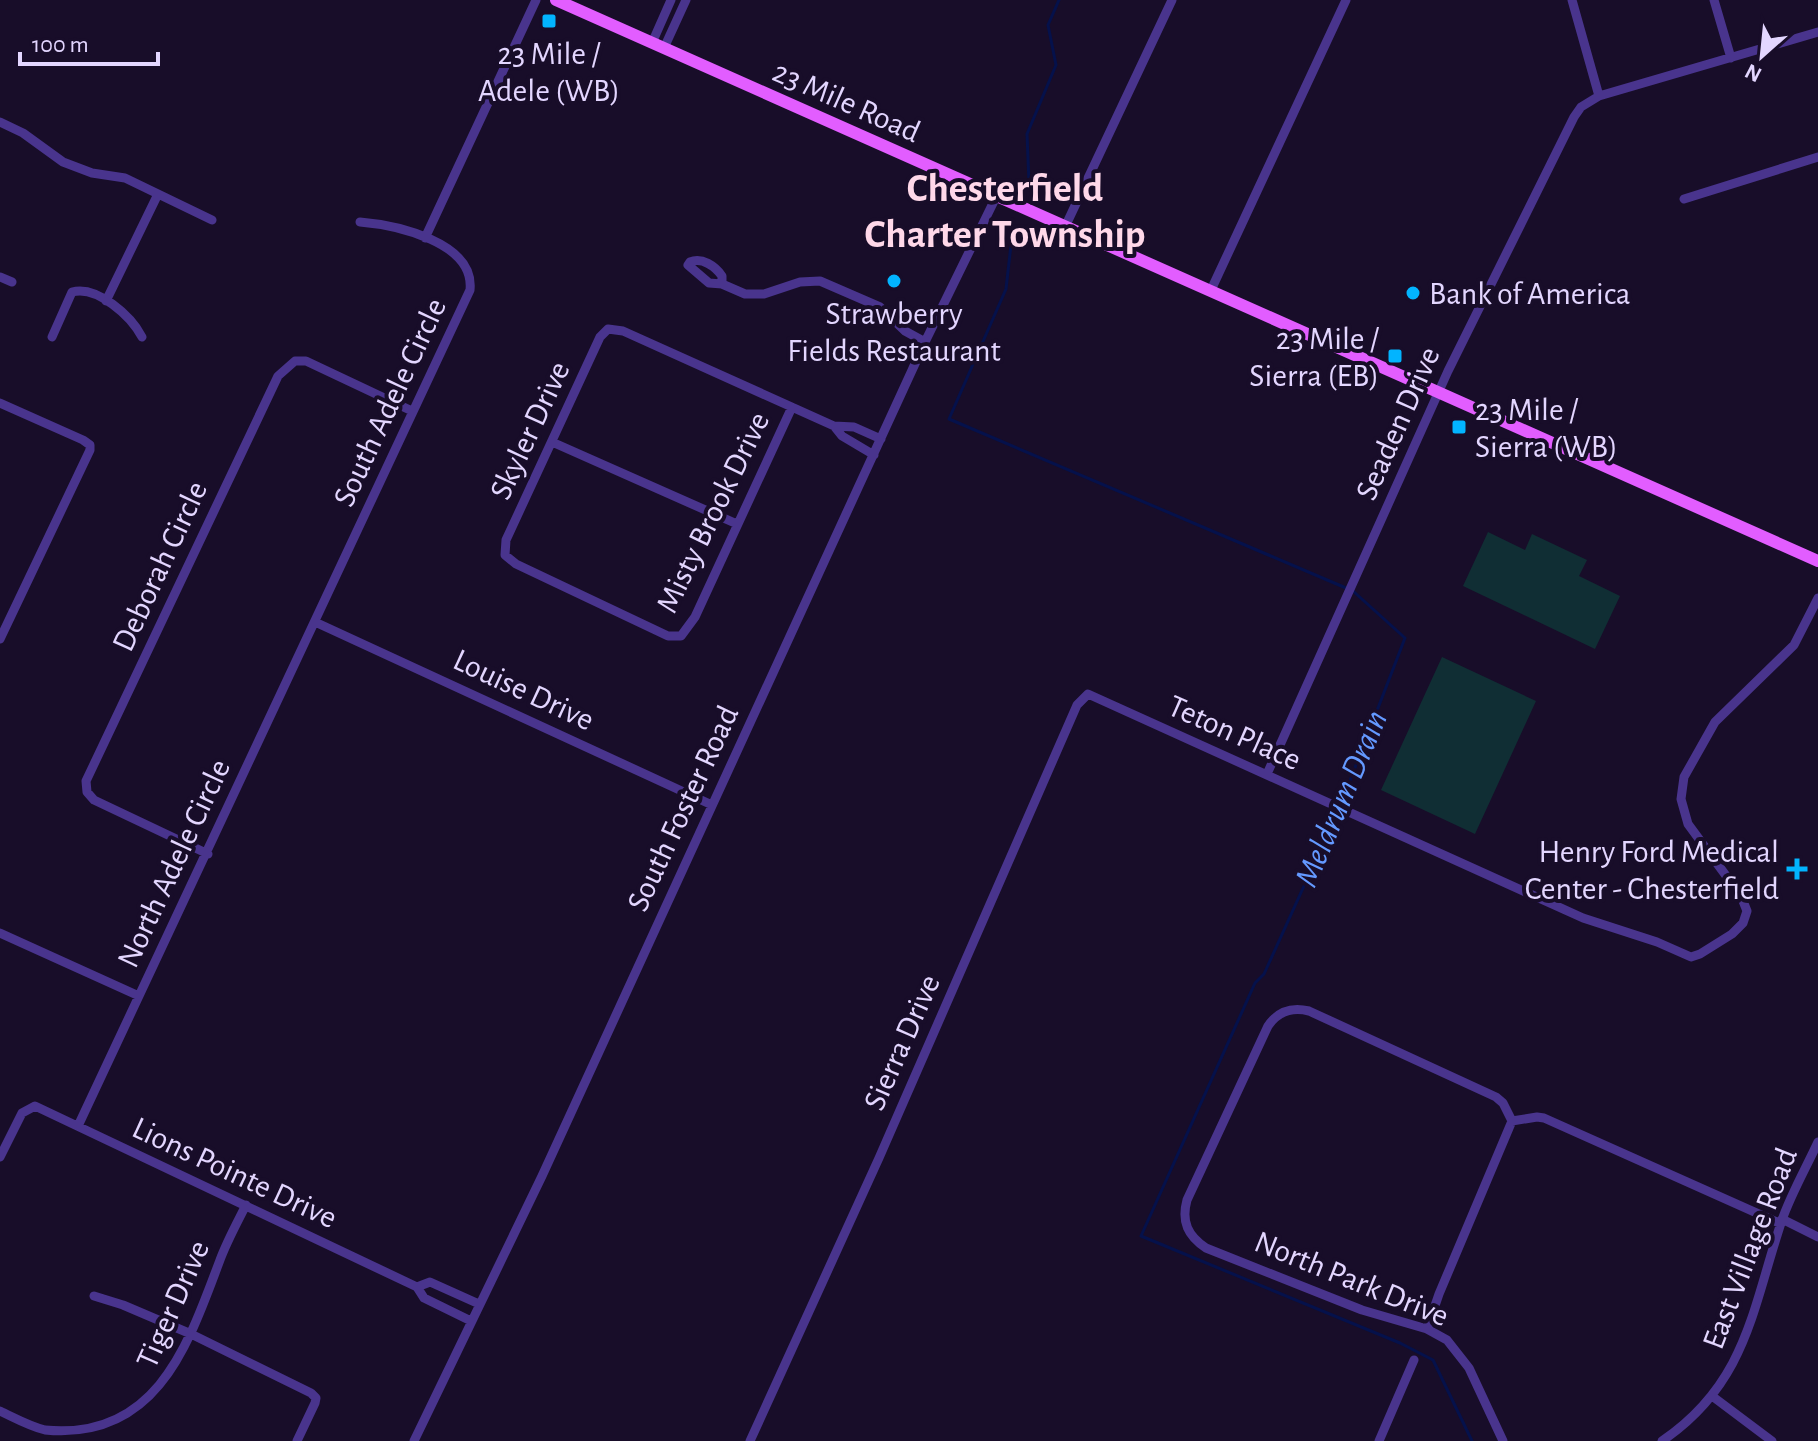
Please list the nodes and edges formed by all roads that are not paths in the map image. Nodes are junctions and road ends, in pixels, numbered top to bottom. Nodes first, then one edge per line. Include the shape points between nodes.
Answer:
1 (536, 0) edge
2 (556, 0) edge
3 (671, 0) edge
4 (686, 0) edge
5 (1172, 0) edge
6 (1346, 0) edge
7 (1572, 0) edge
8 (1714, 0) edge
9 (1818, 32) edge
10 (658, 45) junction
11 (1731, 58) junction
12 (1599, 96) junction
13 (0, 122) edge
14 (1818, 157) edge
15 (158, 194) junction
16 (996, 197) junction
17 (1684, 199) dead end
18 (212, 220) dead end
19 (360, 222) dead end
20 (1065, 227) junction
21 (425, 238) junction
22 (0, 277) edge
23 (12, 282) dead end
24 (722, 284) junction
25 (1211, 290) junction
26 (106, 301) junction
27 (52, 337) dead end
28 (142, 337) dead end
29 (925, 342) junction
30 (1439, 393) junction
31 (0, 403) edge
32 (792, 407) junction
33 (412, 411) junction
34 (834, 426) junction
35 (881, 439) junction
36 (552, 442) junction
37 (874, 455) junction
38 (737, 524) junction
39 (1818, 561) edge
40 (1818, 598) edge
41 (315, 622) junction
42 (678, 636) joint
43 (0, 639) edge
44 (1088, 694) joint
45 (1267, 774) junction
46 (712, 805) junction
47 (208, 854) junction
48 (0, 933) edge
49 (139, 996) junction
50 (1512, 1121) junction
51 (78, 1126) junction
52 (1818, 1142) edge
53 (0, 1157) edge
54 (246, 1205) junction
55 (1782, 1222) junction
56 (1818, 1237) edge
57 (417, 1287) junction
58 (94, 1296) dead end
59 (479, 1304) junction
60 (471, 1321) junction
61 (1427, 1329) junction
62 (191, 1334) junction
63 (1414, 1360) dead end
64 (1712, 1396) junction
65 (0, 1411) edge
66 (297, 1441) edge
67 (414, 1441) edge
68 (750, 1441) edge
69 (1379, 1441) edge
70 (1503, 1441) edge
71 (1662, 1441) edge
72 (1772, 1441) edge

1 - 21 street
2 - 10 main road, 23 Mile Road
3 - 10 street
4 - 10 street
5 - 20 street
6 - 25 street
7 - 12 street
8 - 11 street
9 - 11 street, Seaden Drive
10 - 16 main road, 23 Mile Road
11 - 12 street, Seaden Drive
12 - 30 street, Seaden Drive via 1574,117
13 - 15 street via 63,162 117,175
14 - 17 street
15 - 18 street
15 - 26 street
16 - 20 main road, 23 Mile Road
16 - 29 street, South Foster Road
19 - 21 street, South Adele Circle via 390,225
20 - 25 main road, 23 Mile Road
21 - 33 street, South Adele Circle via 452,251 471,279
22 - 23 street
24 - 24 street via 709,283 688,265 694,260 707,263 719,272
24 - 29 street via 753,294 820,281 880,307
25 - 30 main road, 23 Mile Road
26 - 27 street via 88,291 72,292
26 - 28 street
29 - 35 street, South Foster Road
30 - 39 main road, 23 Mile Road
30 - 45 street, Seaden Drive
31 - 43 street via 90,445
32 - 34 street
32 - 36 street, Skyler Drive via 623,331 608,329
32 - 38 street, Misty Brook Drive
33 - 41 street, South Adele Circle
33 - 47 street, Deborah Circle via 306,361 283,369 86,781 94,800
34 - 35 street via 854,427
34 - 37 street
35 - 37 street, South Foster Road
36 - 38 street
36 - 42 street, Skyler Drive via 506,540 505,555 668,636
37 - 46 street, South Foster Road
38 - 42 street, Misty Brook Drive via 695,617
40 - 45 street, Teton Place via 1794,645 1715,722 1684,777 1681,799 1688,824 1747,911 1738,928 1691,957 1583,918
41 - 46 street, Louise Drive
41 - 47 street, North Adele Circle
44 - 45 street, Teton Place
44 - 68 street, Sierra Drive via 1077,705
46 - 59 street, South Foster Road
47 - 49 street, North Adele Circle
48 - 49 street
49 - 51 street, North Adele Circle
50 - 55 street via 1544,1118
50 - 61 street
50 - 61 street, North Park Drive via 1496,1097 1309,1011 1282,1012 1268,1026 1187,1200 1186,1226 1206,1248 1362,1310
51 - 53 street, Lions Pointe Drive via 30,1107
51 - 54 street, Lions Pointe Drive
52 - 55 street, East Village Road
54 - 57 street, Lions Pointe Drive
54 - 62 street, Tiger Drive
55 - 56 street
55 - 64 street, East Village Road via 1747,1335
57 - 59 street via 430,1282
57 - 60 street via 424,1298
58 - 62 street
59 - 60 street, South Foster Road
60 - 67 street, South Foster Road
61 - 70 street, North Park Drive via 1463,1358
62 - 65 street, Tiger Drive via 161,1393 124,1424 75,1435 44,1430
62 - 66 street via 316,1398
63 - 69 street
64 - 71 street, East Village Road
64 - 72 street

